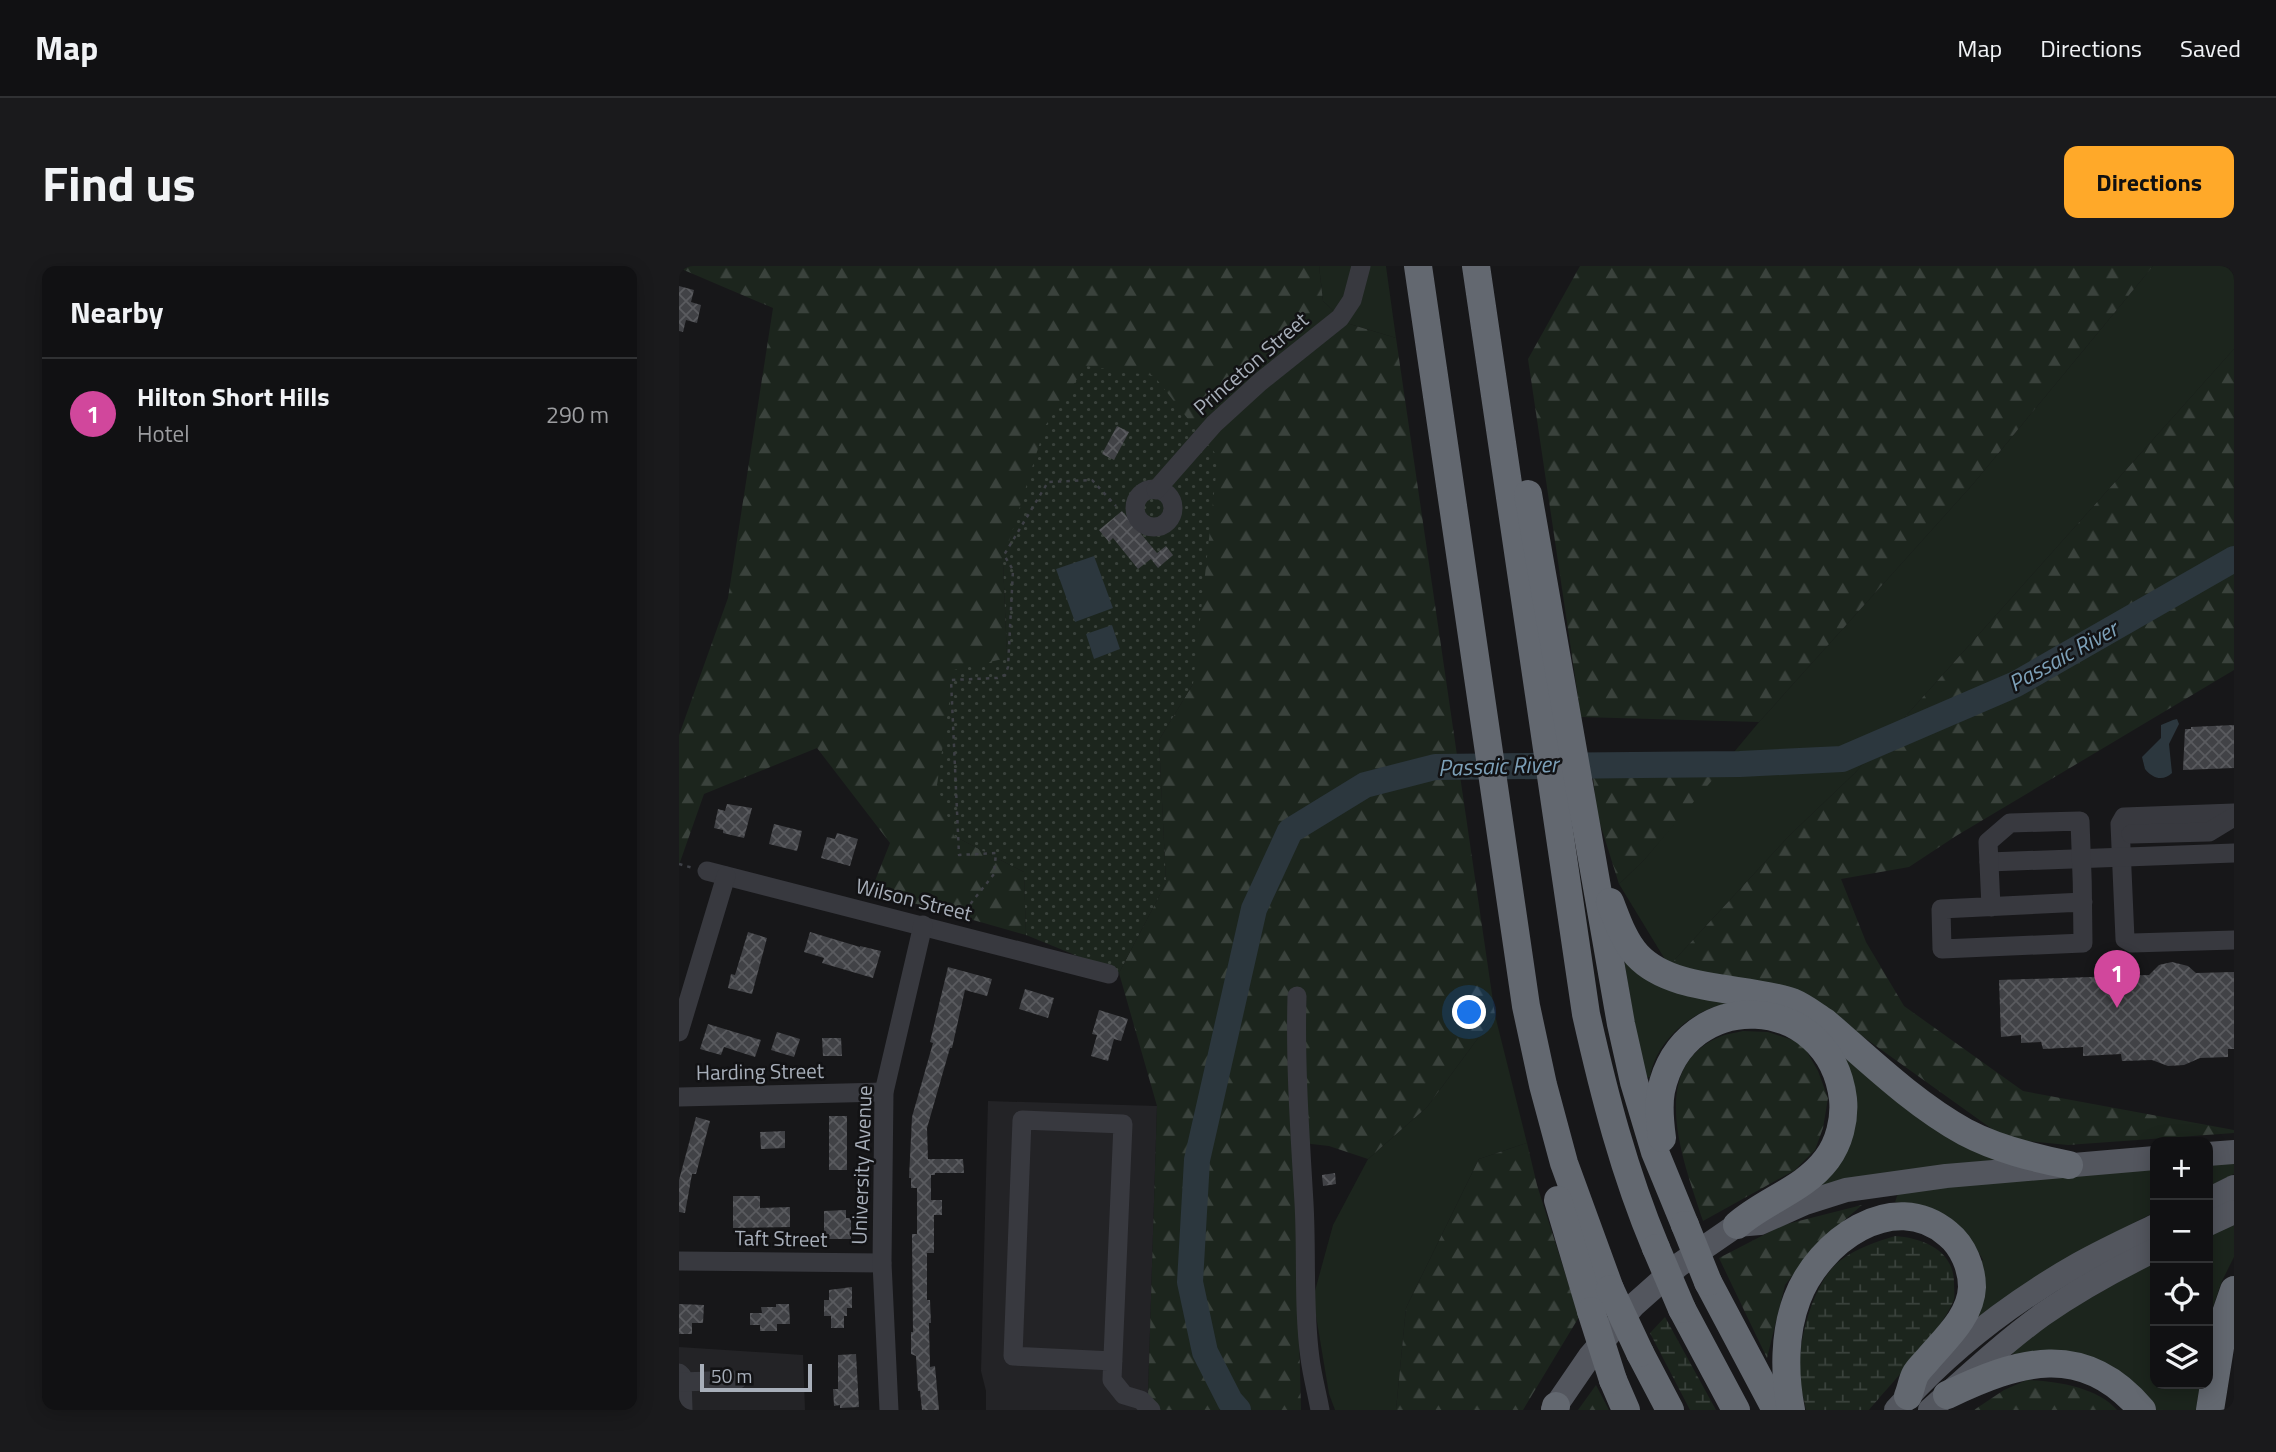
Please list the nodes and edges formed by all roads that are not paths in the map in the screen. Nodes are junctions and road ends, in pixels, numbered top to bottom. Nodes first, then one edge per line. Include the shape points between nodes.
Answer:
1 (1361, 266) edge
2 (1418, 266) edge
3 (1476, 266) edge
4 (1156, 490) dead end
5 (1565, 786) junction
6 (2234, 815) edge
7 (2209, 832) junction
8 (2131, 834) dead end
9 (2234, 851) edge
10 (2121, 857) junction
11 (2082, 858) junction
12 (1594, 861) junction
13 (1989, 862) junction
14 (2083, 902) junction
15 (1991, 907) junction
16 (923, 925) junction
17 (2234, 940) edge
18 (1109, 974) dead end
19 (1297, 996) dead end
20 (679, 1032) edge
21 (884, 1092) junction
22 (679, 1097) edge
23 (2234, 1152) edge
24 (2213, 1154) edge
25 (2150, 1158) edge
26 (1564, 1163) junction
27 (2069, 1165) junction
28 (2234, 1187) edge
29 (1672, 1189) junction
30 (2213, 1198) edge
31 (2234, 1212) edge
32 (2213, 1222) edge
33 (1738, 1225) junction
34 (2150, 1229) edge
35 (2150, 1253) edge
36 (679, 1261) edge
37 (882, 1263) junction
38 (2234, 1290) edge
39 (1113, 1361) junction
40 (681, 1378) edge
41 (737, 1380) dead end
42 (1920, 1403) edge
43 (1554, 1409) edge
44 (683, 1410) edge
45 (889, 1410) edge
46 (1151, 1410) edge
47 (1320, 1410) edge
48 (1626, 1410) edge
49 (1670, 1410) edge
50 (1736, 1410) edge
51 (1776, 1410) edge
52 (1791, 1410) edge
53 (2143, 1410) edge
54 (2210, 1410) edge

1 - 4 street, Princeton Street via 1352,300 1340,318 1214,424
2 - 26 highway via 1526,1006
3 - 5 highway
5 - 12 highway
5 - 50 highway, bridge via 1586,1014 1611,1119 1682,1309
6 - 7 street
6 - 10 street via 2124,817
7 - 8 street
7 - 9 street
9 - 10 street
10 - 11 street
10 - 17 street via 2125,939 2132,943
11 - 13 street
11 - 13 street via 2080,821 2010,823 1988,842
11 - 14 street
12 - 27 highway via 1622,933 1647,965 1672,977 1769,996 1804,1008 1941,1118 1995,1145
12 - 29 highway via 1611,973 1635,1082 1655,1152
13 - 15 street
14 - 15 street
14 - 15 street via 2083,943 1942,949 1941,909
16 - 18 street, Wilson Street
16 - 20 street, Wilson Street via 710,872
16 - 21 street, University Avenue
19 - 47 street via 1305,1290
21 - 22 street, Harding Street
21 - 37 street, University Avenue
23 - 24 main road
25 - 27 main road
26 - 48 highway, bridge via 1556,1195
26 - 49 highway, bridge via 1609,1289
27 - 33 main road via 1846,1190 1760,1223
28 - 30 main road
29 - 33 highway via 1659,1115 1660,1093 1674,1057 1696,1031 1720,1019 1753,1014 1790,1022 1816,1040 1833,1064 1843,1106 1838,1139 1816,1172
29 - 51 highway, bridge via 1708,1282
31 - 32 main road
33 - 43 main road via 1679,1265 1634,1305 1590,1356
34 - 42 main road via 2078,1265 1984,1328
35 - 42 main road via 2075,1293
36 - 37 street, Taft Street
37 - 45 street, University Avenue
38 - 54 highway via 2225,1316
39 - 39 street via 1123,1124 1022,1120 1013,1356
39 - 46 street via 1112,1380 1124,1395 1141,1400
40 - 41 street
40 - 44 street
42 - 52 highway via 1916,1373 1961,1319 1972,1285 1965,1257 1951,1237 1933,1223 1900,1216 1862,1226 1845,1237 1821,1258 1802,1286 1787,1341
42 - 53 highway via 2007,1369 2047,1363 2067,1364 2100,1376

